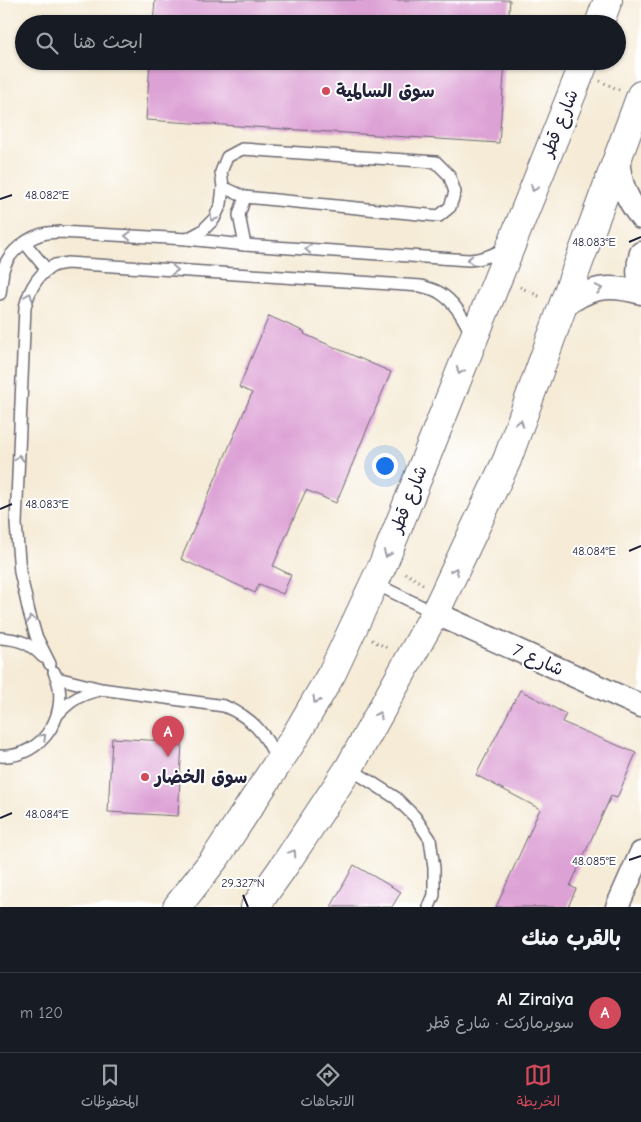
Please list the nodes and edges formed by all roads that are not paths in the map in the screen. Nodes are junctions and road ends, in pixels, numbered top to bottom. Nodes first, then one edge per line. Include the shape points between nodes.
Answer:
1 (608, 0) edge
2 (602, 15) edge
3 (582, 70) edge
4 (640, 97) edge
5 (618, 158) junction
6 (223, 187) junction
7 (245, 197) junction
8 (641, 218) edge
9 (187, 239) junction
10 (513, 240) junction
11 (25, 243) junction
12 (245, 245) junction
13 (641, 253) edge
14 (48, 270) junction
15 (641, 291) edge
16 (0, 294) edge
17 (562, 308) junction
18 (473, 339) junction
19 (379, 573) junction
20 (439, 604) junction
21 (0, 638) edge
22 (50, 664) junction
23 (57, 678) junction
24 (102, 690) junction
25 (641, 706) edge
26 (58, 714) junction
27 (0, 756) edge
28 (278, 763) junction
29 (349, 768) junction
30 (641, 853) edge
31 (177, 907) edge
32 (255, 907) edge
33 (429, 907) edge
34 (617, 907) edge

1 - 2 main road
3 -> 10 main road, شارع قطر
4 - 5 main road
5 - 8 street via 624,192
5 - 17 main road
6 - 7 lane
6 - 7 lane via 221,172 227,157 242,149 436,162 449,175 456,192 450,207 440,216
6 -> 9 lane via 221,204 214,219 202,232
7 - 12 lane via 239,215
9 -> 11 lane via 59,232 46,233
9 - 12 lane
10 -> 12 lane via 492,256 469,260
10 - 18 main road, شارع قطر
11 - 14 lane
11 - 16 lane via 16,250 4,269
13 - 15 street via 638,267
14 -> 18 lane via 66,263 420,286 439,292 450,301 463,316
22 -> 14 lane via 29,612 20,572 16,524 25,307 33,286
17 -> 15 street via 580,295 602,288
20 -> 17 main road via 507,460
18 -> 19 main road, شارع قطر
19 - 20 lane
19 -> 28 main road, شارع قطر via 332,672
20 - 25 street, شارع 7
29 -> 20 main road
21 - 22 lane via 14,639 34,648
22 - 23 lane
23 - 24 lane
23 - 26 lane
24 - 26 lane via 77,697
24 - 28 lane via 224,706 254,724
27 -> 26 lane via 30,749 47,734
28 - 31 main road, شارع قطر via 216,857
32 -> 29 main road
29 - 33 lane via 396,798 415,817 430,840 434,895
30 - 34 street

